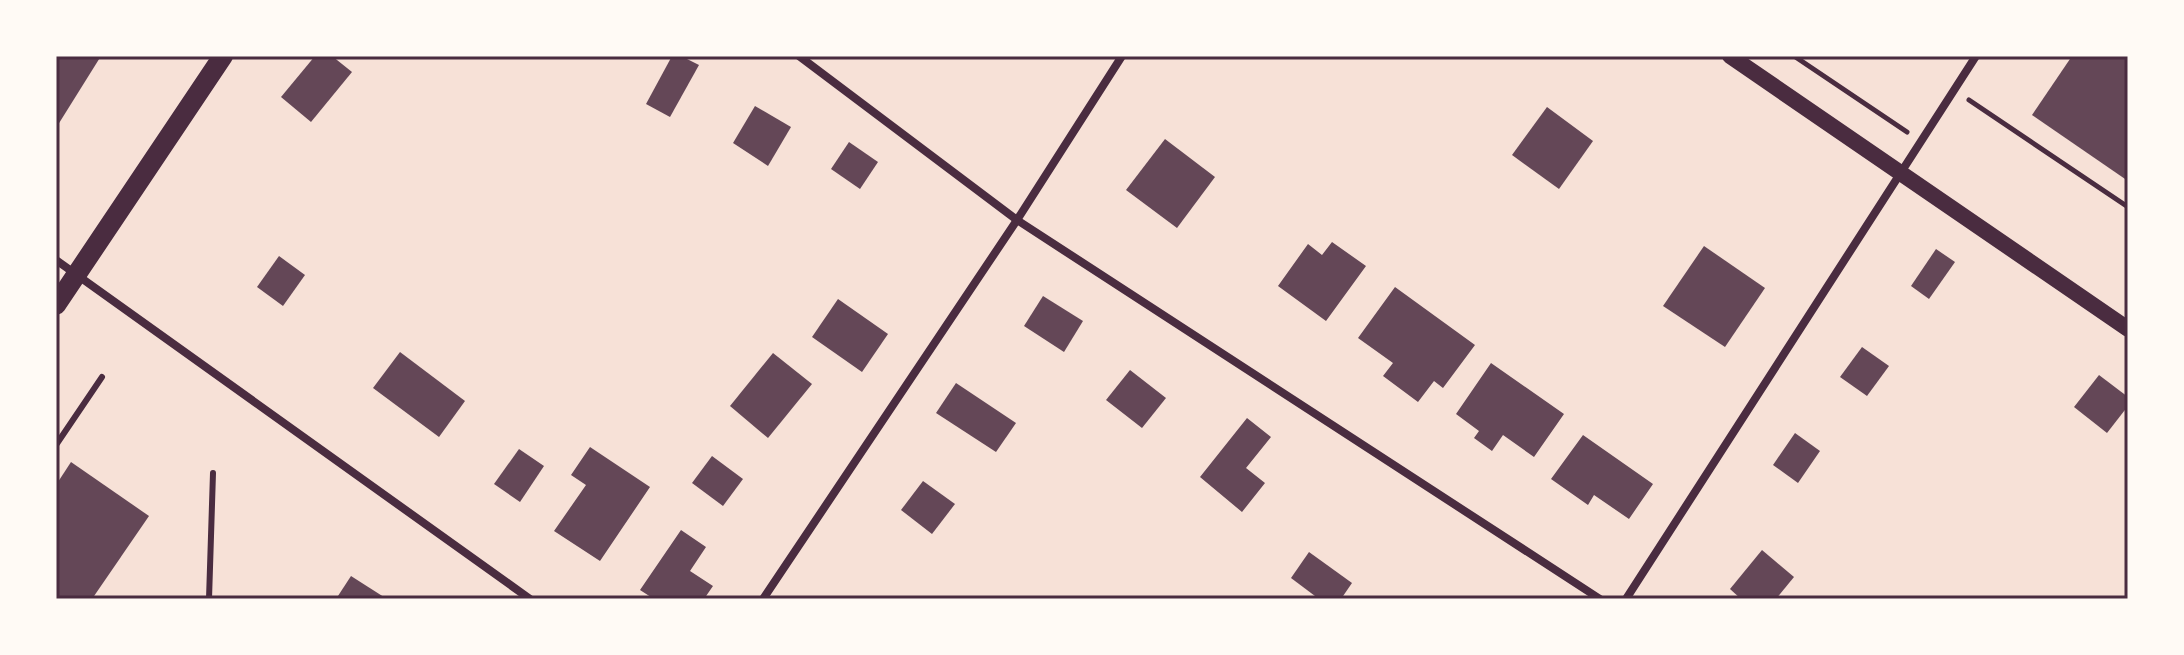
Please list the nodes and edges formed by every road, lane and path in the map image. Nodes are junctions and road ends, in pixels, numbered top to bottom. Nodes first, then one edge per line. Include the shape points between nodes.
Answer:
1 (223, 56) edge
2 (799, 56) edge
3 (1122, 56) edge
4 (1730, 56) edge
5 (1794, 56) edge
6 (1976, 56) edge
7 (1955, 91) junction
8 (1921, 141) junction
9 (1899, 173) junction
10 (2128, 207) edge
11 (1017, 220) junction
12 (56, 260) edge
13 (76, 274) junction
14 (56, 305) edge
15 (2128, 329) edge
16 (102, 377) dead end
17 (56, 445) edge
18 (213, 473) dead end
19 (209, 599) edge
20 (530, 599) edge
21 (763, 599) edge
22 (1600, 599) edge
23 (1626, 599) edge

1 - 13 main road
2 - 11 street
3 - 11 street
4 - 9 main road
5 - 8 path
6 - 7 street
7 - 8 street
7 - 10 path
8 - 9 street
9 - 15 main road
9 - 23 street
11 - 21 street
11 - 22 street
12 - 13 street
13 - 14 main road
13 - 20 street
16 - 17 lane
18 - 19 lane

